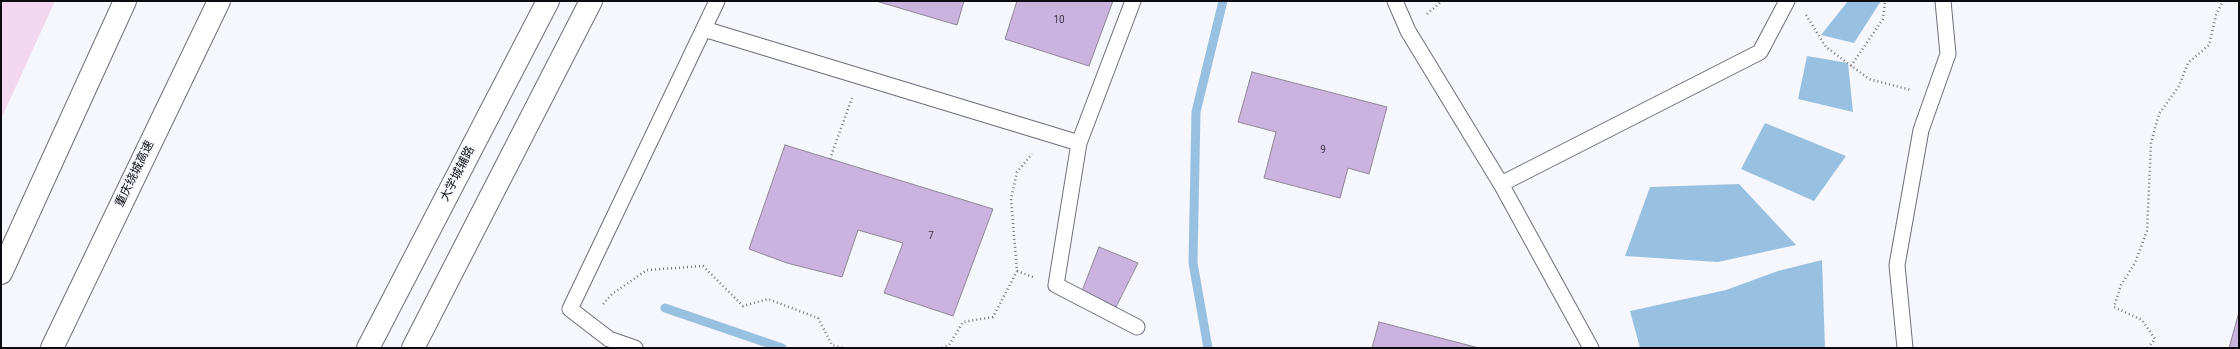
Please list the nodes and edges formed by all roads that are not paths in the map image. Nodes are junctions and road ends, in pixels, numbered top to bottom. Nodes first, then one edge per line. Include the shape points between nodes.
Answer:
1 (125, 1) edge
2 (219, 1) edge
3 (548, 1) edge
4 (591, 1) edge
5 (717, 1) edge
6 (1133, 1) edge
7 (1395, 1) edge
8 (1787, 1) edge
9 (1943, 1) edge
10 (704, 29) junction
11 (1079, 142) junction
12 (1501, 184) junction
13 (1, 274) edge
14 (1137, 327) dead end
15 (52, 348) edge
16 (368, 348) edge
17 (413, 348) edge
18 (635, 348) edge
19 (1591, 348) edge
20 (1905, 348) edge

1 - 13 main road
2 - 15 main road, 重庆绕城高速
3 - 16 main road, 大学城辅路
4 - 17 main road
5 - 10 lane
6 - 11 lane
7 - 12 lane via 1408,31
8 - 12 lane via 1760,52
9 - 20 lane via 1948,54 1921,130 1897,265
10 - 11 lane
10 - 18 lane via 570,309 609,340
11 - 14 lane via 1056,285
12 - 19 lane

